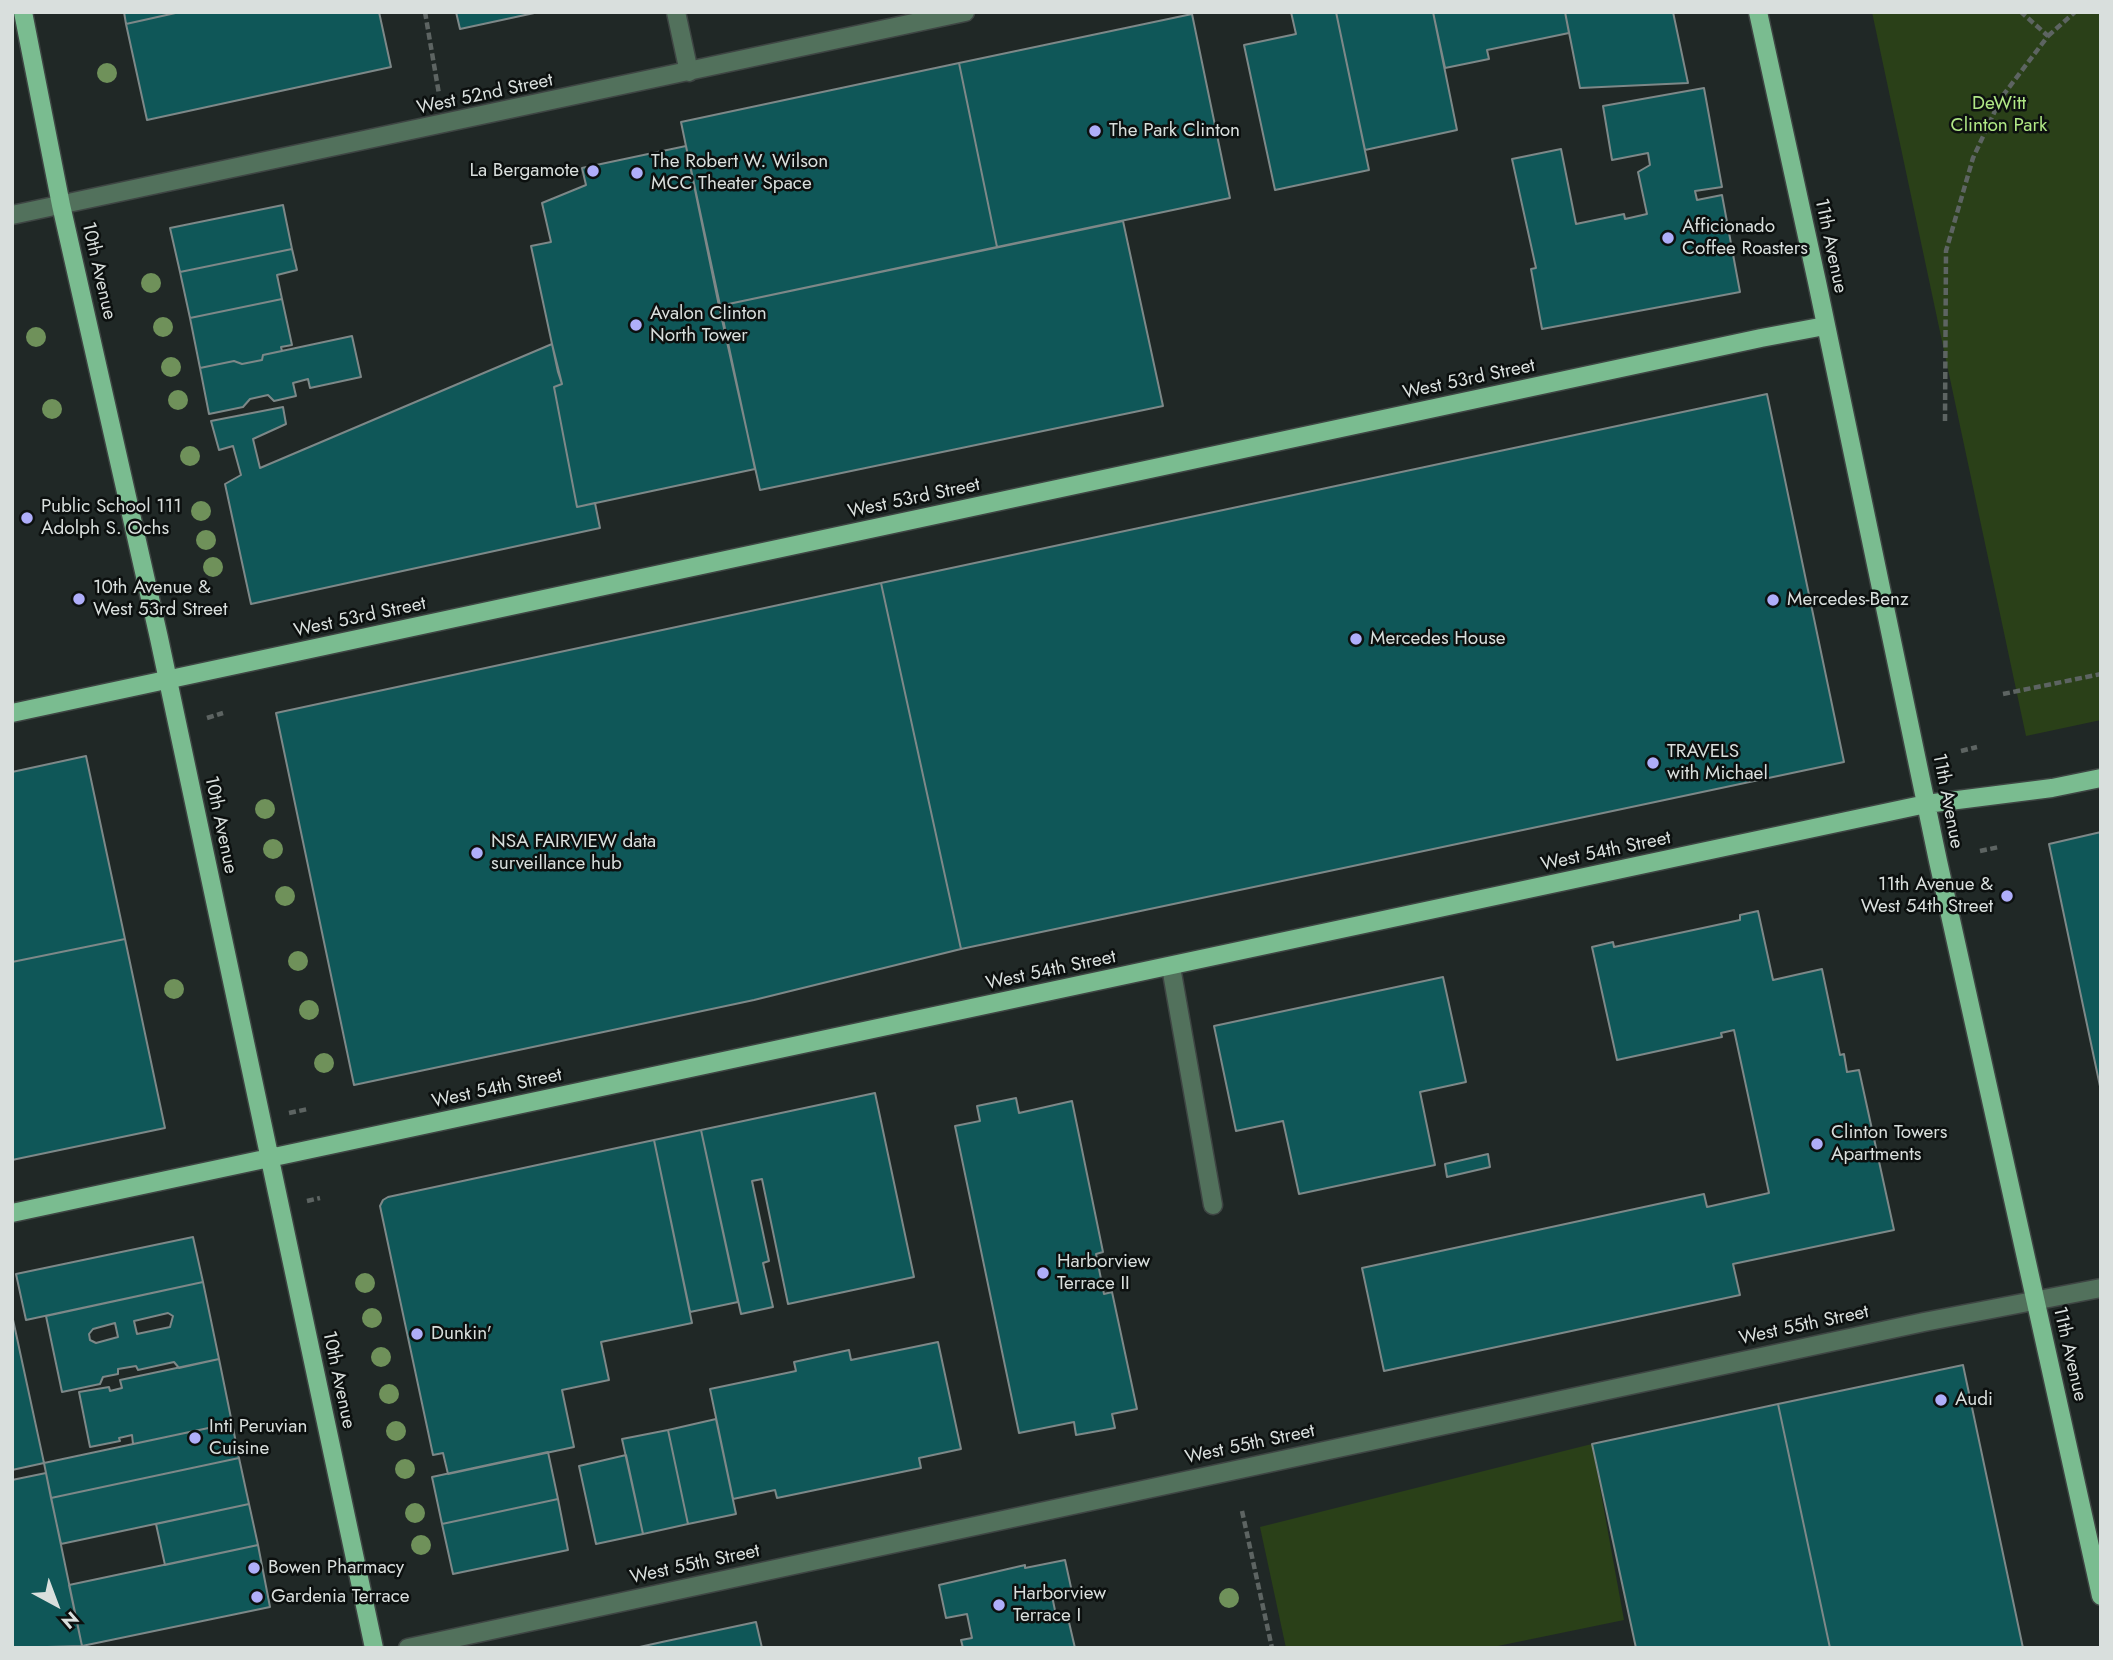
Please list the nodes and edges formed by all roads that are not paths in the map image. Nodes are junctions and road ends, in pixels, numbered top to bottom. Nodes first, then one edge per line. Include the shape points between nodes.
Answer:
1 (23, 12) edge
2 (676, 12) edge
3 (965, 12) edge
4 (1758, 12) edge
5 (689, 72) junction
6 (61, 205) junction
7 (12, 215) edge
8 (1825, 327) junction
9 (168, 680) junction
10 (12, 713) edge
11 (2101, 778) edge
12 (1926, 804) junction
13 (1171, 967) junction
14 (269, 1158) junction
15 (1213, 1205) dead end
16 (12, 1213) edge
17 (2101, 1288) edge
18 (2035, 1301) junction
19 (2101, 1596) edge
20 (374, 1648) edge
21 (408, 1648) edge

1 - 6 main road, 10th Avenue
2 - 5 street
3 - 5 street, West 52nd Street
4 - 8 main road, 11th Avenue
5 - 6 street, West 52nd Street
6 - 7 street, West 52nd Street
6 - 9 main road, 10th Avenue
8 - 9 main road, West 53rd Street
8 - 12 main road, 11th Avenue
9 - 10 main road, West 53rd Street
9 - 14 main road, 10th Avenue
11 - 12 main road, West 54th Street
12 - 13 main road, West 54th Street
12 - 18 main road, 11th Avenue
13 - 14 main road, West 54th Street
13 - 15 street
14 - 16 main road, West 54th Street
14 - 20 main road, 10th Avenue
17 - 18 street, West 55th Street
18 - 19 main road, 11th Avenue
18 - 21 street, West 55th Street

